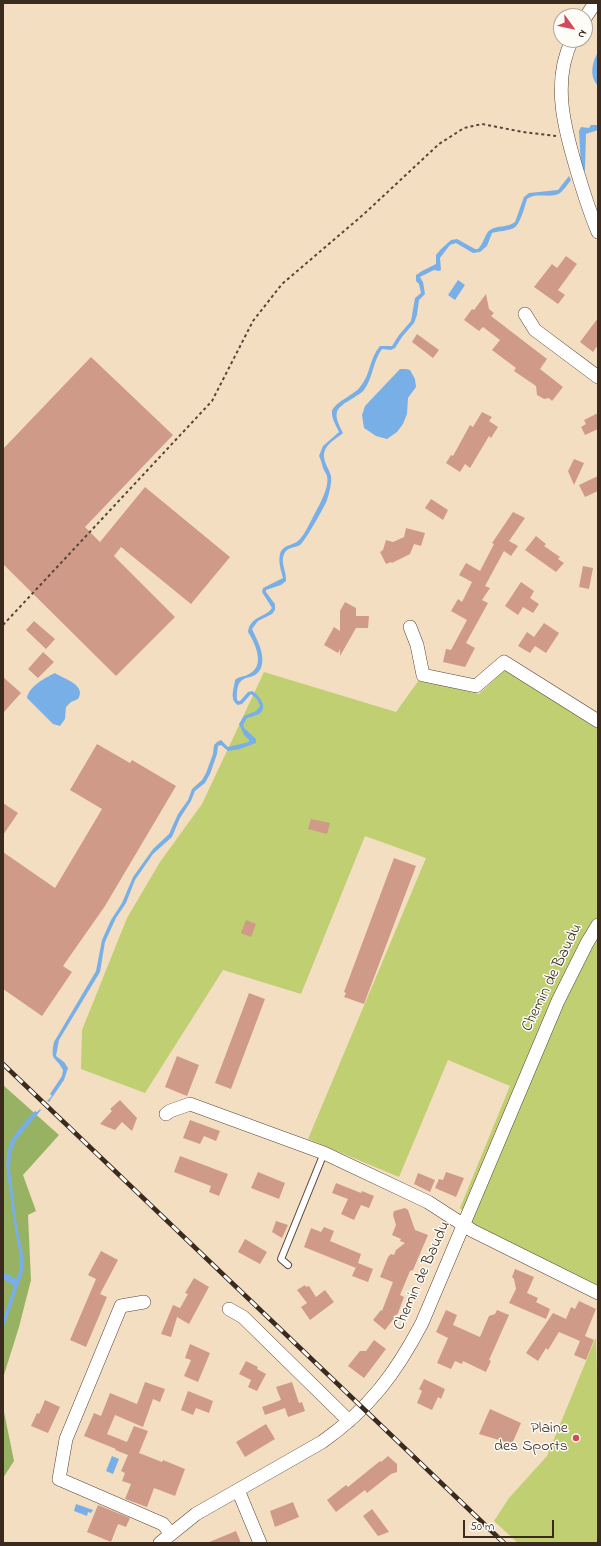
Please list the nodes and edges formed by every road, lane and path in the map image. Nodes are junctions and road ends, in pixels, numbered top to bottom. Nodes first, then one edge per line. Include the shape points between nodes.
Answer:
1 (568, 48) edge
2 (567, 137) junction
3 (598, 232) edge
4 (525, 314) dead end
5 (598, 378) edge
6 (3, 625) edge
7 (410, 628) dead end
8 (598, 721) edge
9 (598, 924) edge
10 (166, 1114) dead end
11 (324, 1153) junction
12 (464, 1226) junction
13 (288, 1265) dead end
14 (598, 1293) edge
15 (144, 1302) dead end
16 (229, 1309) dead end
17 (349, 1421) junction
18 (238, 1490) junction
19 (171, 1534) junction
20 (160, 1543) edge
21 (260, 1543) edge

1 - 2 street via 561,83
2 - 3 street
2 - 6 path via 482,124 464,128 440,144 282,284 253,321 212,401
4 - 5 street via 535,330
7 - 8 street via 417,645 423,675 476,686 504,662
9 - 12 street, Chemin de Baudu via 558,1001
10 - 11 street via 190,1104
11 - 12 street via 428,1202
11 - 13 lane via 281,1259
12 - 14 street
12 - 17 street, Chemin de Baudu via 408,1350 374,1397
15 - 19 street via 121,1306 66,1438 59,1479 163,1524
16 - 17 street via 243,1317
17 - 18 street, Chemin de Baudu via 322,1442
18 - 19 street, Chemin de Baudu via 196,1514
18 - 21 street
19 - 20 street, Chemin de Baudu

